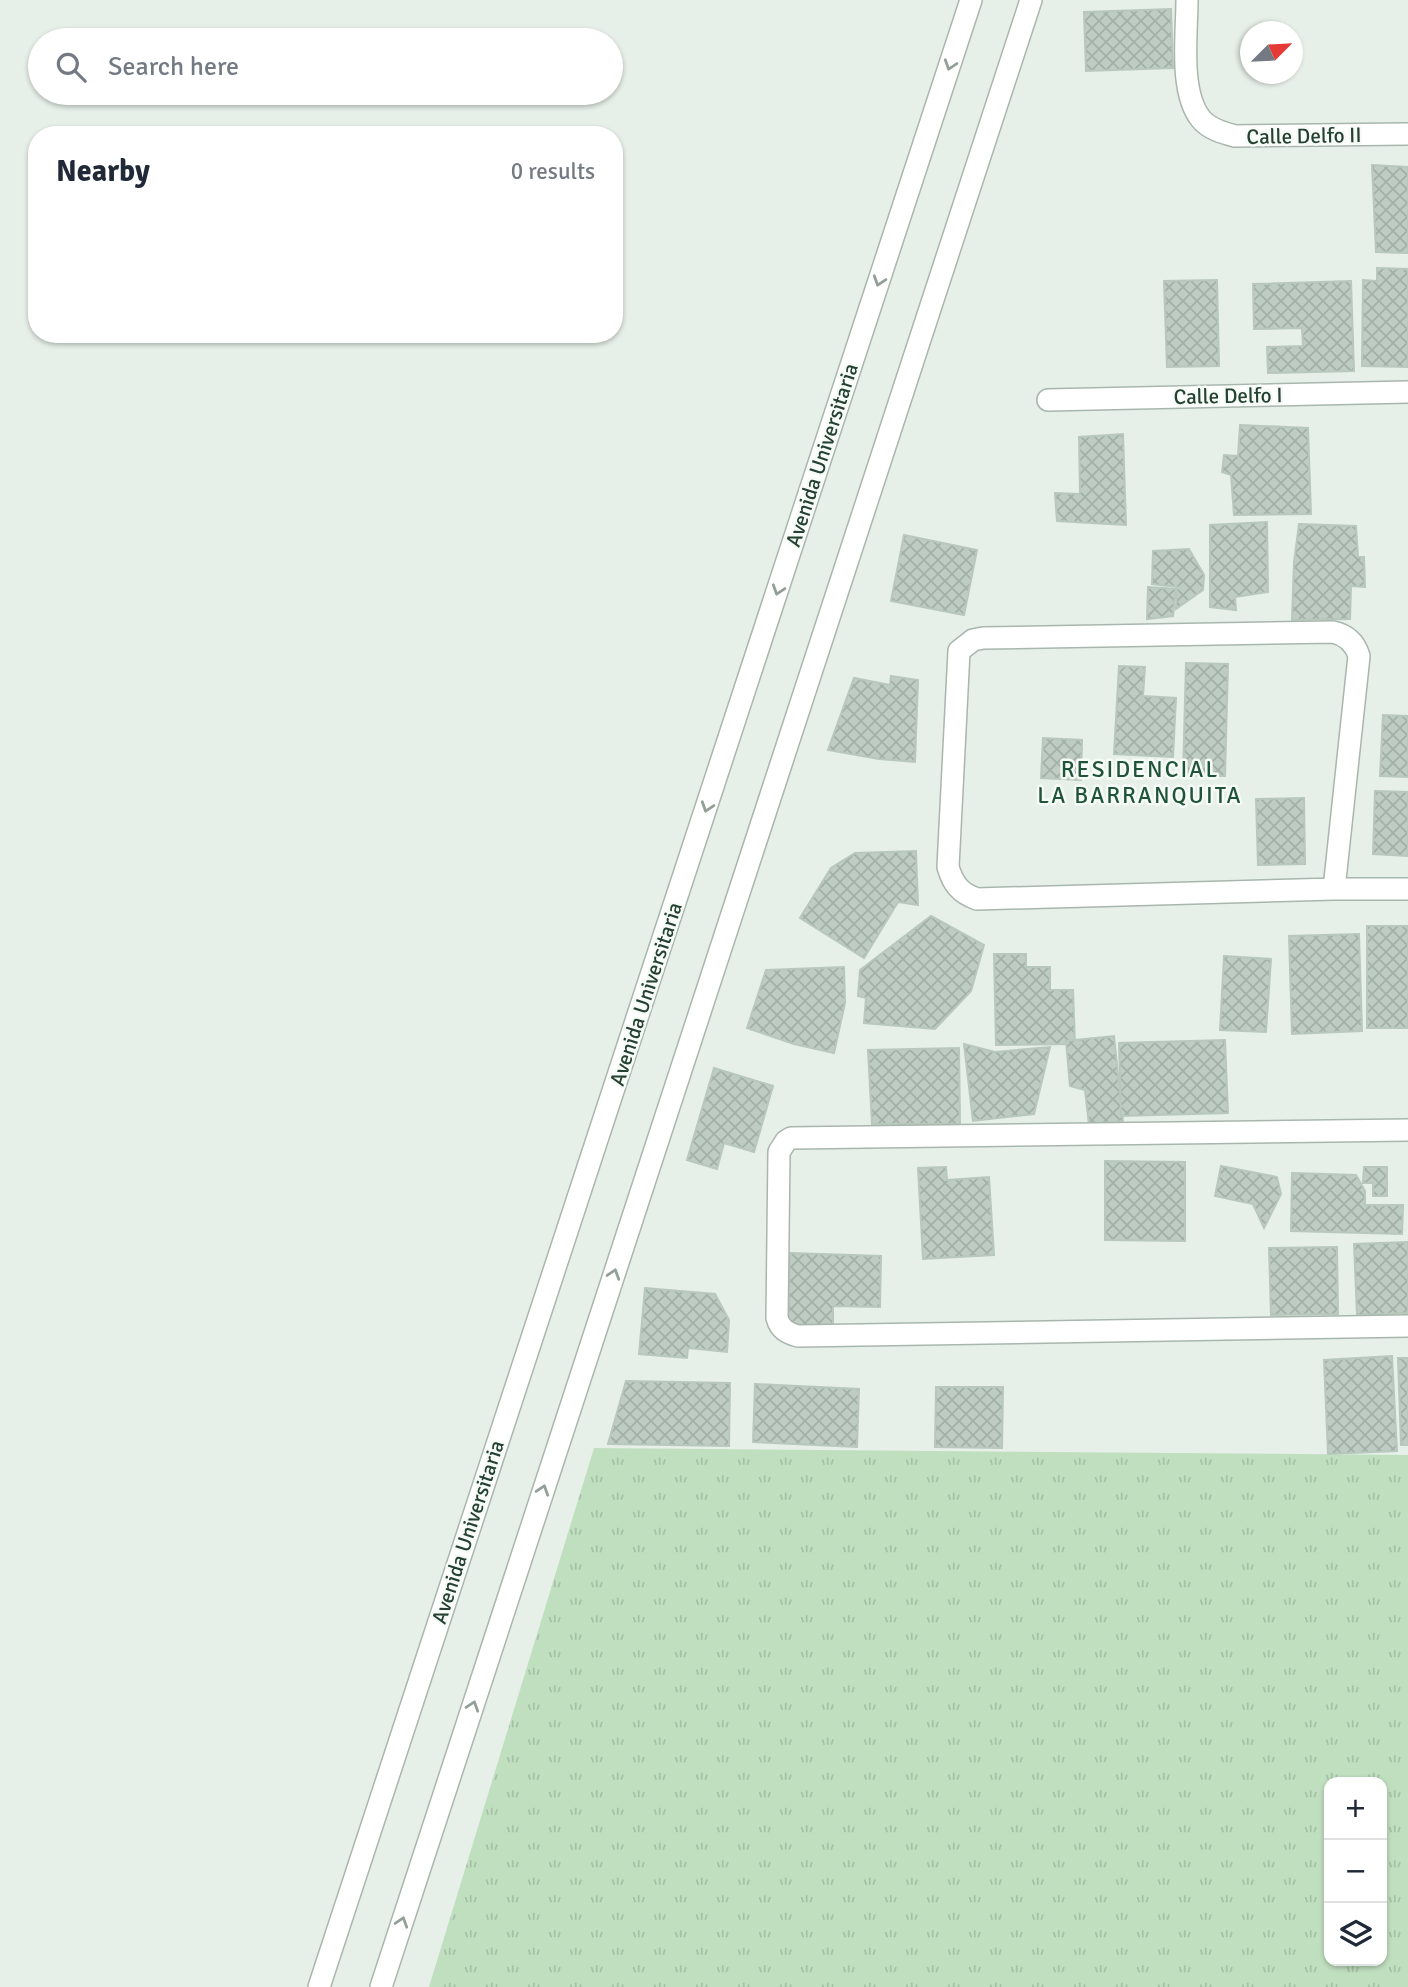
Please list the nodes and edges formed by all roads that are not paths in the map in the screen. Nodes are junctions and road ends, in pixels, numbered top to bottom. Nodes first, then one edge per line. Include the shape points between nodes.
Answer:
1 (971, 0) edge
2 (1031, 0) edge
3 (1187, 0) edge
4 (1408, 134) edge
5 (1408, 392) edge
6 (1048, 400) dead end
7 (1334, 889) junction
8 (1408, 889) edge
9 (1408, 1130) edge
10 (1408, 1326) edge
11 (319, 1987) edge
12 (381, 1987) edge

1 -> 11 street, Avenida Universitaria
12 -> 2 street
3 - 4 street, Calle Delfo II via 1187,85 1202,120 1217,131 1235,136
5 - 6 street, Calle Delfo I
7 - 7 street via 977,899 967,895 951,878 948,867 959,650 982,638 1342,634 1359,656
7 - 8 street
9 - 10 street via 791,1138 779,1152 777,1318 784,1331 797,1336

